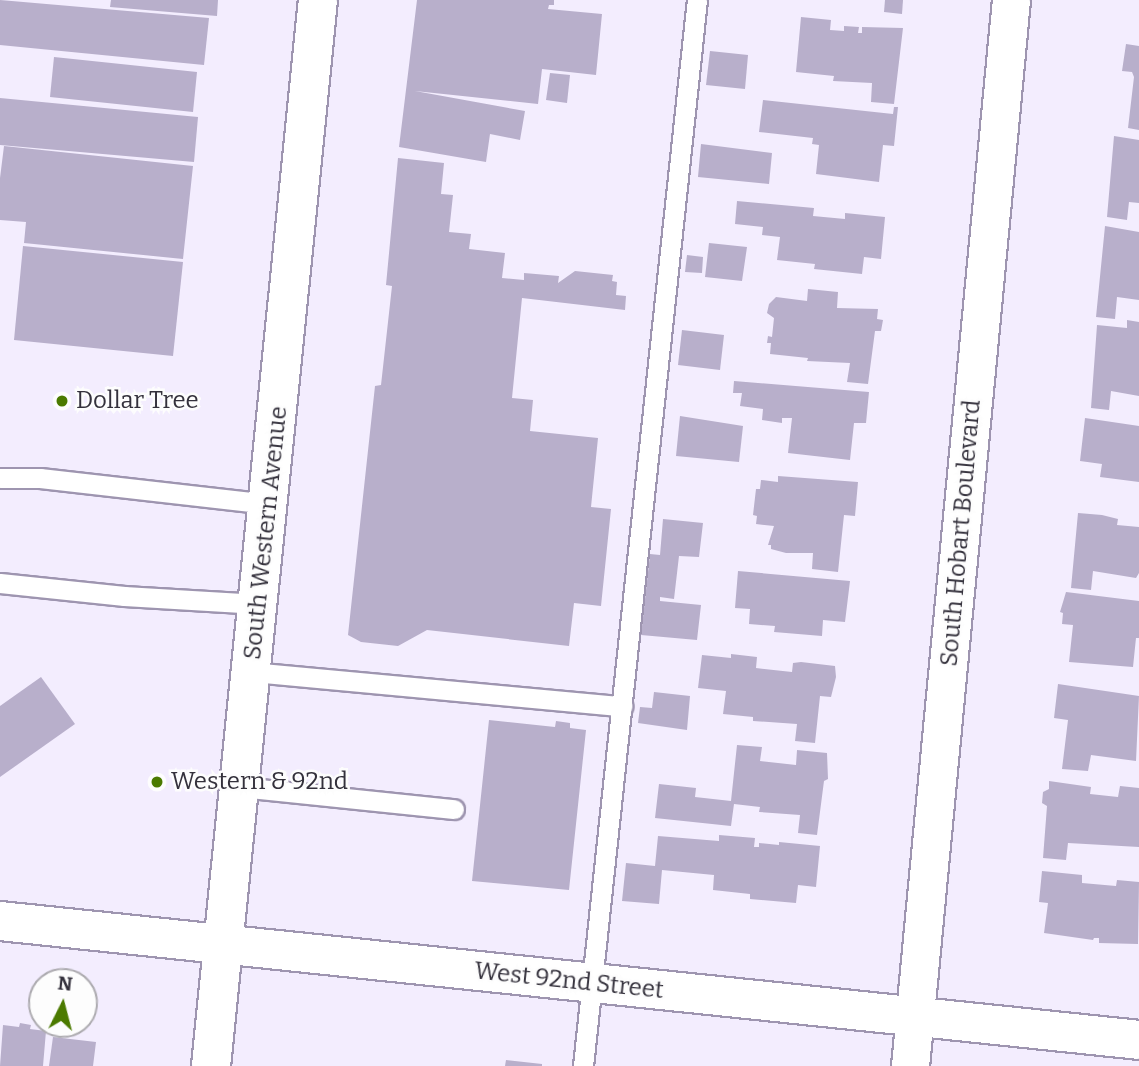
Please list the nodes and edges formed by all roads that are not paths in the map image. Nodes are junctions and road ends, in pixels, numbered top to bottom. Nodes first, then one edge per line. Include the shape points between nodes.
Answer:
1 (318, 0) edge
2 (696, 0) edge
3 (1010, 0) edge
4 (0, 478) edge
5 (269, 504) junction
6 (0, 583) edge
7 (259, 604) junction
8 (252, 672) junction
9 (622, 706) junction
10 (240, 787) junction
11 (454, 809) dead end
12 (0, 921) edge
13 (224, 945) junction
14 (593, 983) junction
15 (915, 1017) junction
16 (1139, 1040) edge
17 (211, 1066) edge
18 (583, 1066) edge
19 (910, 1066) edge

1 - 5 street, South Western Avenue
2 - 9 lane
3 - 15 street, South Hobart Boulevard
4 - 5 lane via 40,478
5 - 7 street, South Western Avenue
6 - 7 lane
7 - 8 street, South Western Avenue
8 - 9 lane
8 - 10 street, South Western Avenue
9 - 14 lane
10 - 11 lane
10 - 13 street, South Western Avenue
12 - 13 street, West 92nd Street
13 - 14 street, West 92nd Street
13 - 17 street, South Western Avenue
14 - 15 street, West 92nd Street
14 - 18 lane
15 - 16 street, West 92nd Street
15 - 19 street, South Hobart Boulevard

